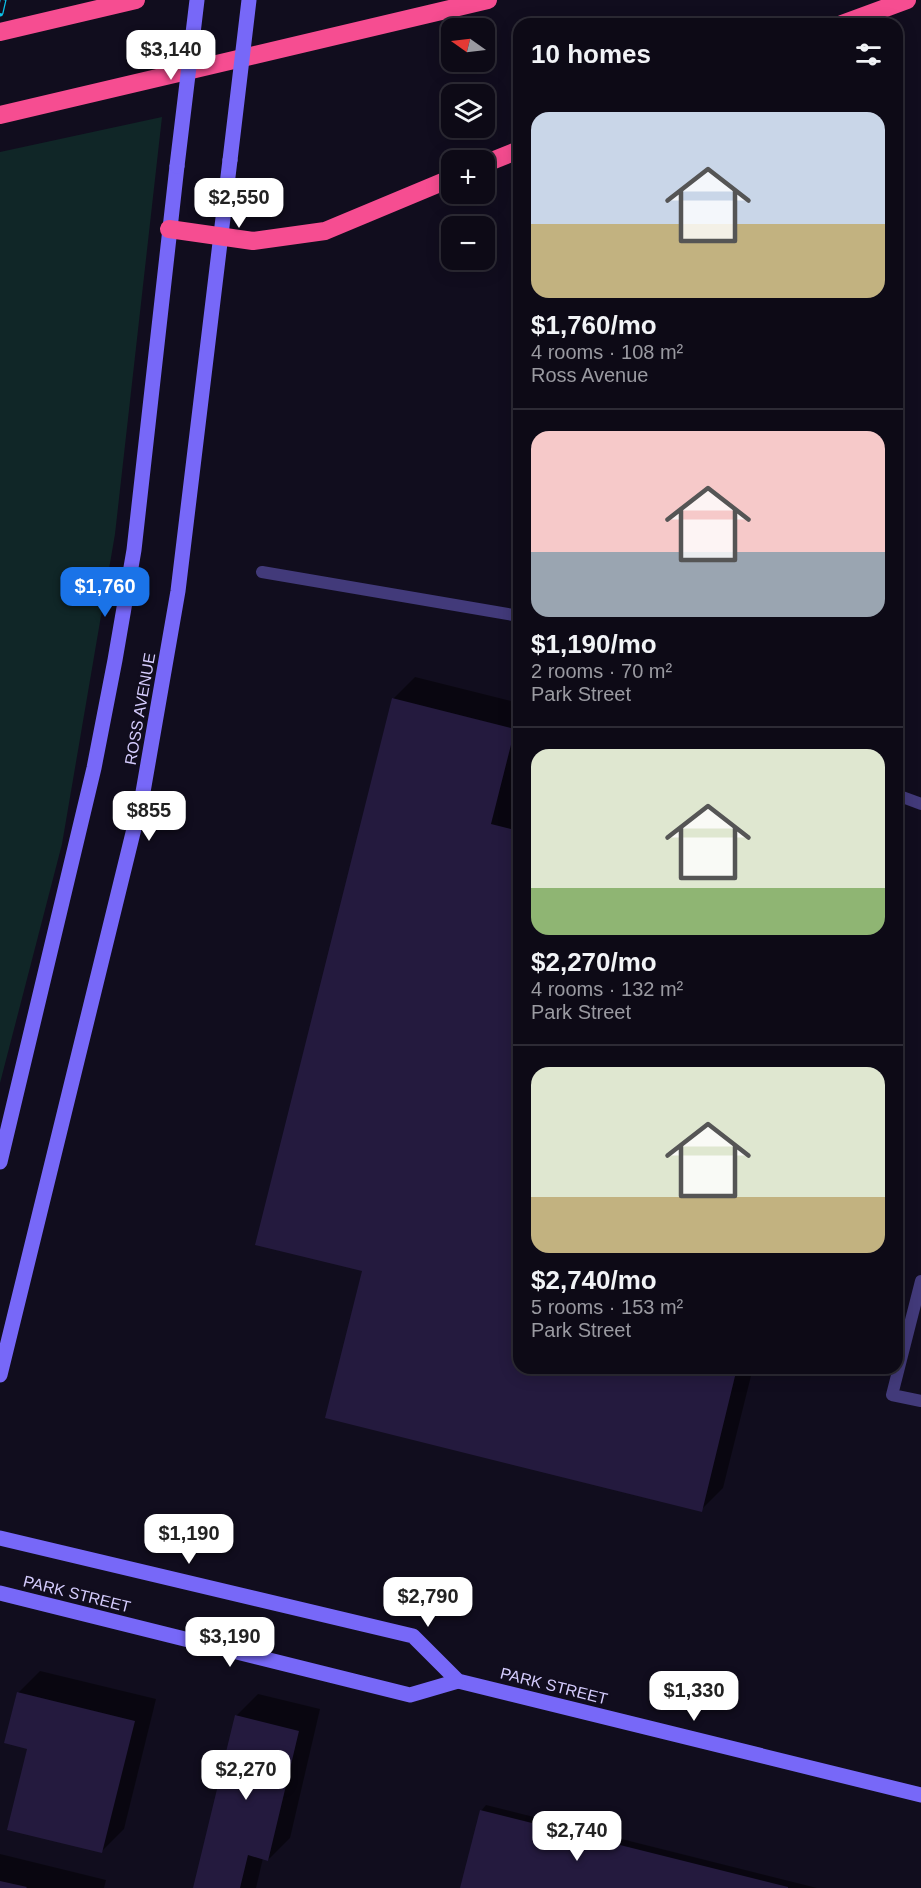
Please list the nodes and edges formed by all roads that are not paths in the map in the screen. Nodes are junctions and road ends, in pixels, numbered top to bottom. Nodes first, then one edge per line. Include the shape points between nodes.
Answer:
1 (136, 0) edge
2 (197, 0) edge
3 (249, 0) edge
4 (488, 0) edge
5 (907, 0) edge
6 (858, 18) edge
7 (0, 32) edge
8 (0, 115) edge
9 (513, 152) edge
10 (495, 160) edge
11 (441, 183) edge
12 (169, 229) junction
13 (222, 237) junction
14 (262, 572) dead end
15 (513, 615) edge
16 (903, 797) edge
17 (921, 804) edge
18 (0, 1162) edge
19 (921, 1281) edge
20 (903, 1352) edge
21 (897, 1374) edge
22 (0, 1375) edge
23 (921, 1401) edge
24 (0, 1538) edge
25 (0, 1593) edge
26 (458, 1681) junction
27 (921, 1795) edge

1 - 7 highway
2 - 12 main road, ROSS AVENUE, bridge
3 - 13 main road, ROSS AVENUE, bridge
4 - 8 highway
5 - 6 highway
9 - 10 highway
11 - 13 highway via 325,231 252,241
12 - 13 highway
12 - 18 main road, ROSS AVENUE via 134,550 115,660 94,768
13 - 22 main road, ROSS AVENUE via 178,591 144,792
14 - 15 lane
16 - 17 lane
19 - 20 lane
21 - 23 lane via 892,1395
24 - 26 main road via 413,1636
25 - 26 main road, PARK STREET via 410,1695
26 - 27 main road, PARK STREET

